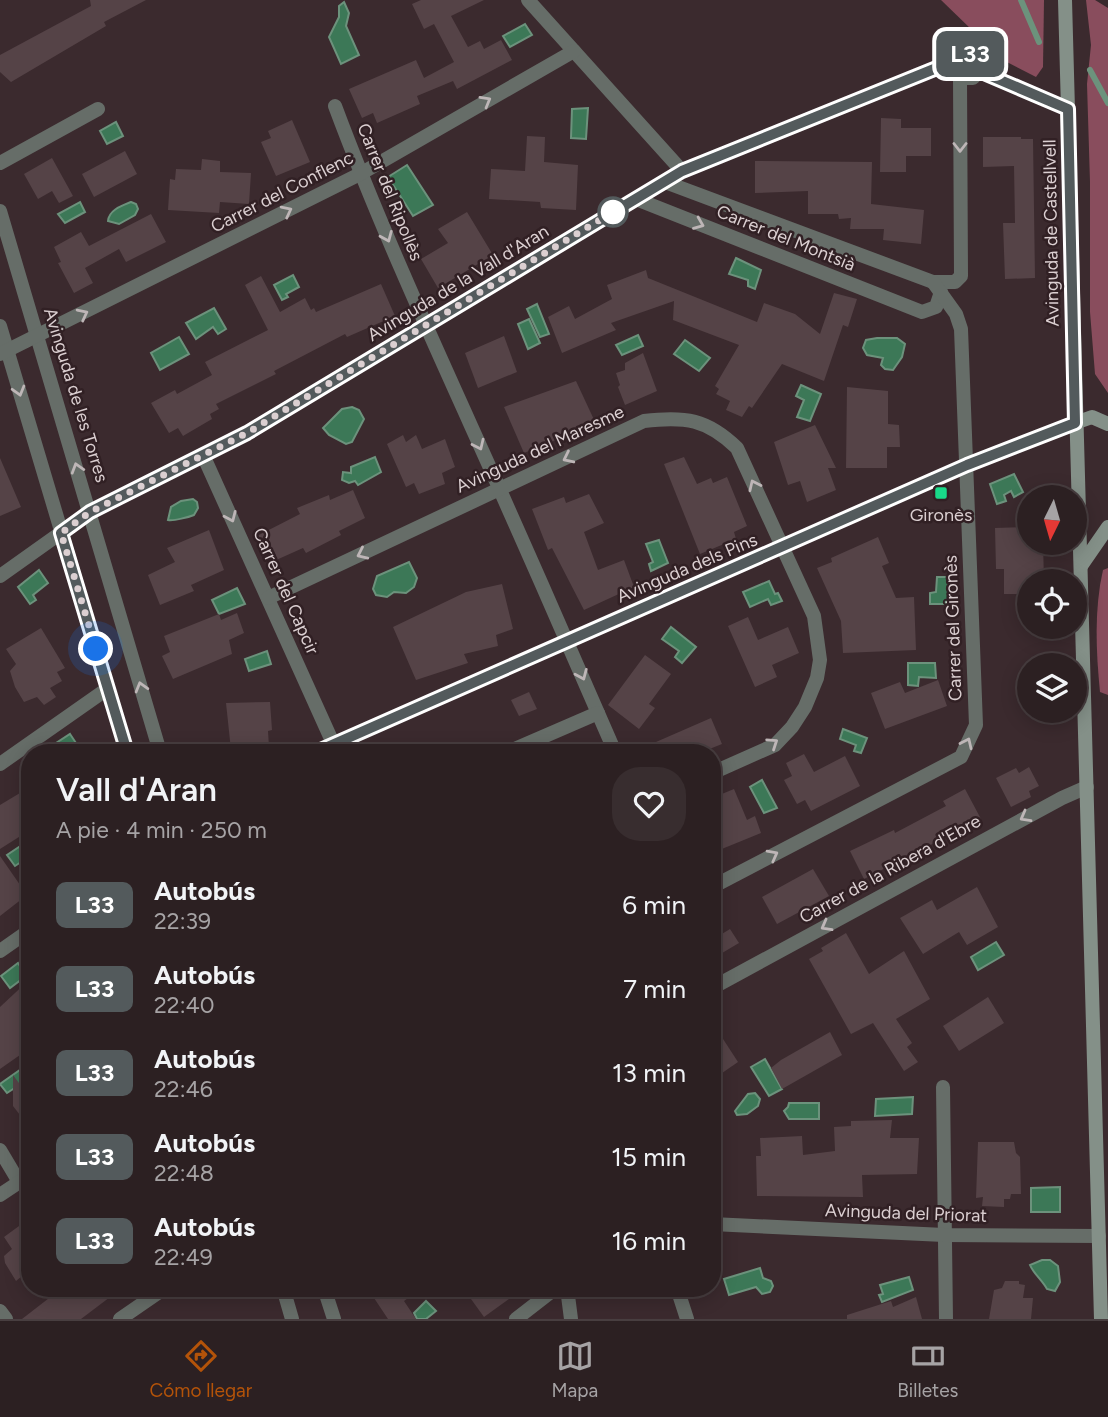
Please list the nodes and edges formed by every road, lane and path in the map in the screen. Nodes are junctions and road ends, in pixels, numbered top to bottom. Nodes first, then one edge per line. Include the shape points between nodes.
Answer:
1 (528, 0) edge
2 (1065, 0) edge
3 (574, 51) junction
4 (954, 61) junction
5 (979, 71) junction
6 (960, 78) junction
7 (335, 106) dead end
8 (98, 109) dead end
9 (1068, 109) junction
10 (0, 163) edge
11 (682, 171) junction
12 (360, 174) junction
13 (665, 182) junction
14 (636, 199) junction
15 (0, 211) edge
16 (937, 287) junction
17 (0, 326) edge
18 (425, 326) junction
19 (38, 336) junction
20 (4, 352) edge
21 (1075, 423) junction
22 (1108, 424) edge
23 (203, 455) junction
24 (967, 465) junction
25 (500, 490) junction
26 (90, 512) junction
27 (1108, 527) edge
28 (61, 533) junction
29 (783, 547) junction
30 (1081, 566) junction
31 (0, 576) edge
32 (268, 598) junction
33 (567, 641) junction
34 (107, 689) junction
35 (598, 712) junction
36 (29, 744) edge
37 (124, 744) edge
38 (158, 744) edge
39 (333, 744) edge
40 (344, 744) edge
41 (526, 744) edge
42 (612, 744) edge
43 (21, 749) edge
44 (0, 764) edge
45 (721, 769) edge
46 (1087, 787) junction
47 (721, 882) edge
48 (21, 936) edge
49 (0, 951) edge
50 (721, 983) edge
51 (943, 1087) dead end
52 (0, 1150) edge
53 (21, 1174) edge
54 (21, 1181) edge
55 (0, 1195) edge
56 (721, 1224) edge
57 (944, 1235) junction
58 (1099, 1236) junction
59 (152, 1297) edge
60 (286, 1297) edge
61 (327, 1297) edge
62 (544, 1297) edge
63 (568, 1297) edge
64 (680, 1297) edge
65 (0, 1311) edge
66 (6, 1319) edge
67 (120, 1319) edge
68 (292, 1319) edge
69 (334, 1319) edge
70 (516, 1319) edge
71 (571, 1319) edge
72 (687, 1319) edge
73 (946, 1319) edge
74 (1101, 1319) edge

1 - 3 street
2 - 9 street, Avinguda de Castellvell
3 - 11 street
12 -> 3 street, Carrer del Conflenc
4 - 5 street via 965,53 974,55
4 - 6 street via 953,69
4 - 11 street, Avinguda de la Vall d'Aran
5 - 6 street via 973,78
5 - 9 street
6 -> 16 street via 961,276
7 - 12 street, Carrer del Ripollès
8 - 10 street
9 - 21 street, Avinguda de Castellvell
11 - 13 street, Avinguda de la Vall d'Aran
12 -> 18 street, Carrer del Ripollès
19 -> 12 street, Carrer del Conflenc
13 - 14 street, Avinguda de la Vall d'Aran
13 - 16 street, Carrer del Montsià
14 -> 16 street, Carrer del Montsià via 922,312 936,307
14 - 18 street, Avinguda de la Vall d'Aran
15 - 19 street, Avinguda de les Torres
16 - 24 street, Carrer del Gironès via 961,329
17 - 20 street
18 - 23 street, Avinguda de la Vall d'Aran
18 -> 25 street, Carrer del Ripollès
19 - 20 street, Carrer del Conflenc
26 -> 19 street, Avinguda de les Torres
20 -> 28 street
21 - 22 street via 1092,418
21 - 24 street, Avinguda dels Pins
21 - 30 street, Avinguda de Castellvell
23 - 26 street, Avinguda de la Vall d'Aran
23 -> 32 street, Carrer del Capcir
24 - 29 street, Avinguda dels Pins
47 -> 24 street, Carrer del Gironès via 961,757 975,725
29 -> 25 street, Avinguda del Maresme via 737,448 721,433 698,422 673,418 644,421
25 -> 32 street, Avinguda del Maresme
25 - 33 street, Carrer del Ripollès
26 - 28 street, Avinguda de la Vall d'Aran
38 -> 26 street, Avinguda de les Torres
27 - 30 street
28 - 31 street, Avinguda de la Vall d'Aran
28 - 34 street
29 - 33 street, Avinguda dels Pins
45 -> 29 street, Avinguda del Maresme via 775,745 805,707 817,678 820,660 814,617
30 - 46 street, Avinguda de Castellvell
32 - 39 street, Carrer del Capcir
33 -> 35 street, Carrer del Ripollès
33 - 40 street, Avinguda dels Pins
34 - 36 street
34 - 37 street
35 - 41 street
35 - 42 street, Carrer del Ripollès
43 - 44 street
46 -> 50 street, Carrer de la Ribera d'Ebre
46 - 58 street, Avinguda de Castellvell
48 - 49 street
51 - 57 street
52 - 53 street
54 - 55 street
56 - 57 street, Avinguda del Priorat
57 - 58 street, Avinguda del Priorat
57 - 73 street
58 - 74 street, Avinguda de Castellvell
59 - 67 street
60 - 68 street
61 - 69 street
62 - 70 street
63 - 71 street
64 - 72 street
65 - 66 street

